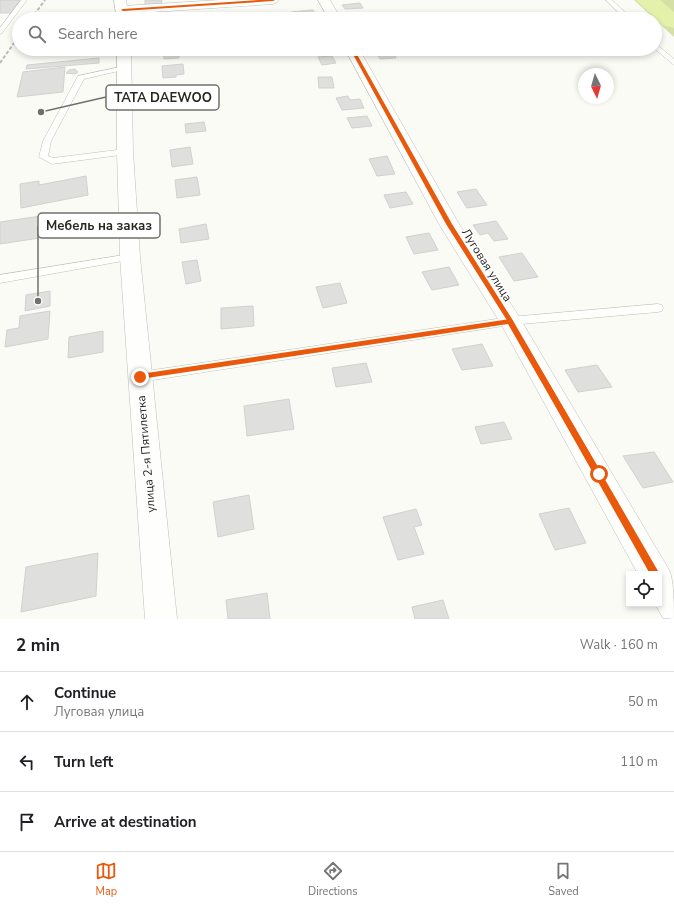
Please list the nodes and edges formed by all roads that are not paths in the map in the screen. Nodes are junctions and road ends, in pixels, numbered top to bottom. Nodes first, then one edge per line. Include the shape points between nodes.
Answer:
1 (24, 0) edge
2 (257, 0) edge
3 (273, 0) edge
4 (324, 0) edge
5 (609, 0) edge
6 (122, 10) edge
7 (15, 12) edge
8 (331, 12) edge
9 (622, 12) edge
10 (12, 15) edge
11 (0, 18) edge
12 (10, 18) junction
13 (0, 32) edge
14 (662, 52) edge
15 (356, 56) edge
16 (124, 58) edge
17 (674, 63) edge
18 (125, 152) junction
19 (130, 257) junction
20 (0, 279) edge
21 (658, 308) dead end
22 (510, 322) junction
23 (140, 377) junction
24 (653, 571) edge
25 (662, 585) edge
26 (674, 607) edge
27 (161, 619) edge

1 - 7 lane
2 - 3 street
2 - 6 street
4 - 8 street
5 - 9 lane
10 - 12 lane
11 - 12 lane
12 - 13 lane
14 - 17 lane
15 - 22 street, Луговая улица via 449,224
16 - 18 street, улица 2-я Пятилетка
16 - 18 lane via 107,71 81,78 47,141 43,157 52,161
18 - 19 street, улица 2-я Пятилетка
19 - 20 lane
19 - 23 street, улица 2-я Пятилетка
21 - 22 lane
22 - 23 lane
22 - 24 street, Луговая улица
23 - 27 street, улица 2-я Пятилетка
25 - 26 street

